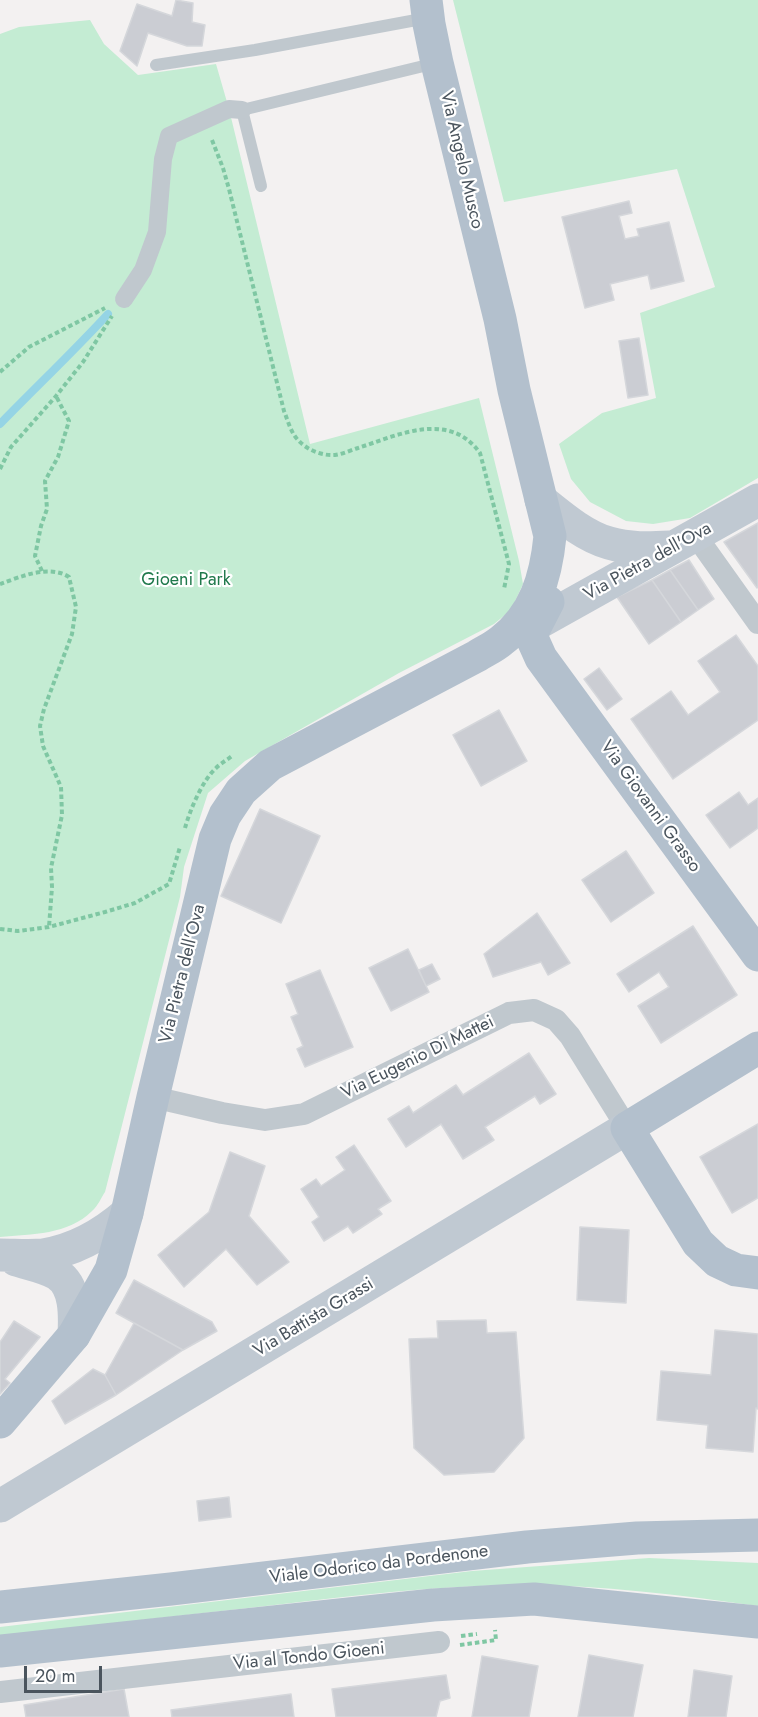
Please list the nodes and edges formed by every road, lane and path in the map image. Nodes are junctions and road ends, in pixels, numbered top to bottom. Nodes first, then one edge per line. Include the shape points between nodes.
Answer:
1 (427, 9) edge
2 (437, 63) junction
3 (156, 65) dead end
4 (242, 110) junction
5 (204, 119) junction
6 (261, 186) dead end
7 (124, 299) junction
8 (0, 372) edge
9 (56, 396) junction
10 (0, 469) edge
11 (758, 500) edge
12 (550, 508) junction
13 (685, 541) junction
14 (42, 571) junction
15 (0, 584) edge
16 (504, 592) dead end
17 (538, 623) junction
18 (758, 623) edge
19 (501, 642) junction
20 (541, 658) junction
21 (239, 751) dead end
22 (185, 828) dead end
23 (182, 839) dead end
24 (49, 927) junction
25 (0, 929) edge
26 (758, 955) edge
27 (758, 1048) edge
28 (153, 1097) junction
29 (627, 1128) junction
30 (127, 1213) junction
31 (0, 1255) edge
32 (758, 1273) edge
33 (74, 1335) junction
34 (0, 1422) edge
35 (0, 1506) edge
36 (758, 1535) edge
37 (637, 1538) junction
38 (758, 1550) edge
39 (0, 1607) edge
40 (494, 1621) dead end
41 (758, 1622) edge
42 (439, 1642) joint
43 (0, 1651) edge
44 (0, 1692) edge

1 - 2 main road, Via Angelo Musco
1 - 3 lane via 255,50
2 - 4 lane
2 - 12 main road, Via Angelo Musco via 500,319 528,384 552,476
4 - 5 street via 229,109
4 - 6 lane
5 - 7 street via 169,136 163,159 157,232 143,270
5 - 16 path via 223,168 284,411 296,439 317,453 335,455 416,430 445,429 473,443 480,453 509,564
7 - 8 path via 29,347
7 - 9 path
9 - 10 path via 11,447
9 - 14 path via 69,421 58,457 45,481 47,509 35,556
11 - 13 main road, Via Pietra dell'Ova
12 - 13 main road via 607,543 650,548
12 - 17 main road via 563,553 557,582
12 - 19 main road, Via Pietra dell'Ova via 548,559 541,585 520,624
13 - 17 main road, Via Pietra dell'Ova
13 - 18 street
14 - 15 path
14 - 24 path via 69,577 76,607 72,634 40,726 43,746 61,787 62,815 51,868
17 - 20 main road via 532,638
19 - 20 main road via 524,643
19 - 28 main road, Via Pietra dell'Ova via 270,765 241,790 215,839
20 - 26 main road, Via Giovanni Grasso
21 - 22 path via 215,768 200,791
23 - 24 path via 169,884 135,903
24 - 25 path
27 - 29 main road
28 - 29 street, Via Eugenio Di Mattei via 265,1120 304,1114 509,1014 534,1010 556,1020 570,1036
28 - 30 main road, Via Pietra dell'Ova
29 - 32 main road via 698,1243 717,1261 736,1270
29 - 35 main road, Via Battista Grassi
30 - 31 main road via 80,1245 43,1255
30 - 33 main road, Via Pietra dell'Ova via 111,1270
31 - 33 main road via 58,1274 70,1288
33 - 34 main road, Via Pietra dell'Ova
36 - 37 main road, Viale Odorico da Pordenone
37 - 38 main road
37 - 39 main road, Viale Odorico da Pordenone
40 - 42 path via 496,1640 461,1645
41 - 43 main road via 534,1599 433,1605
42 - 44 street, Via al Tondo Gioeni

